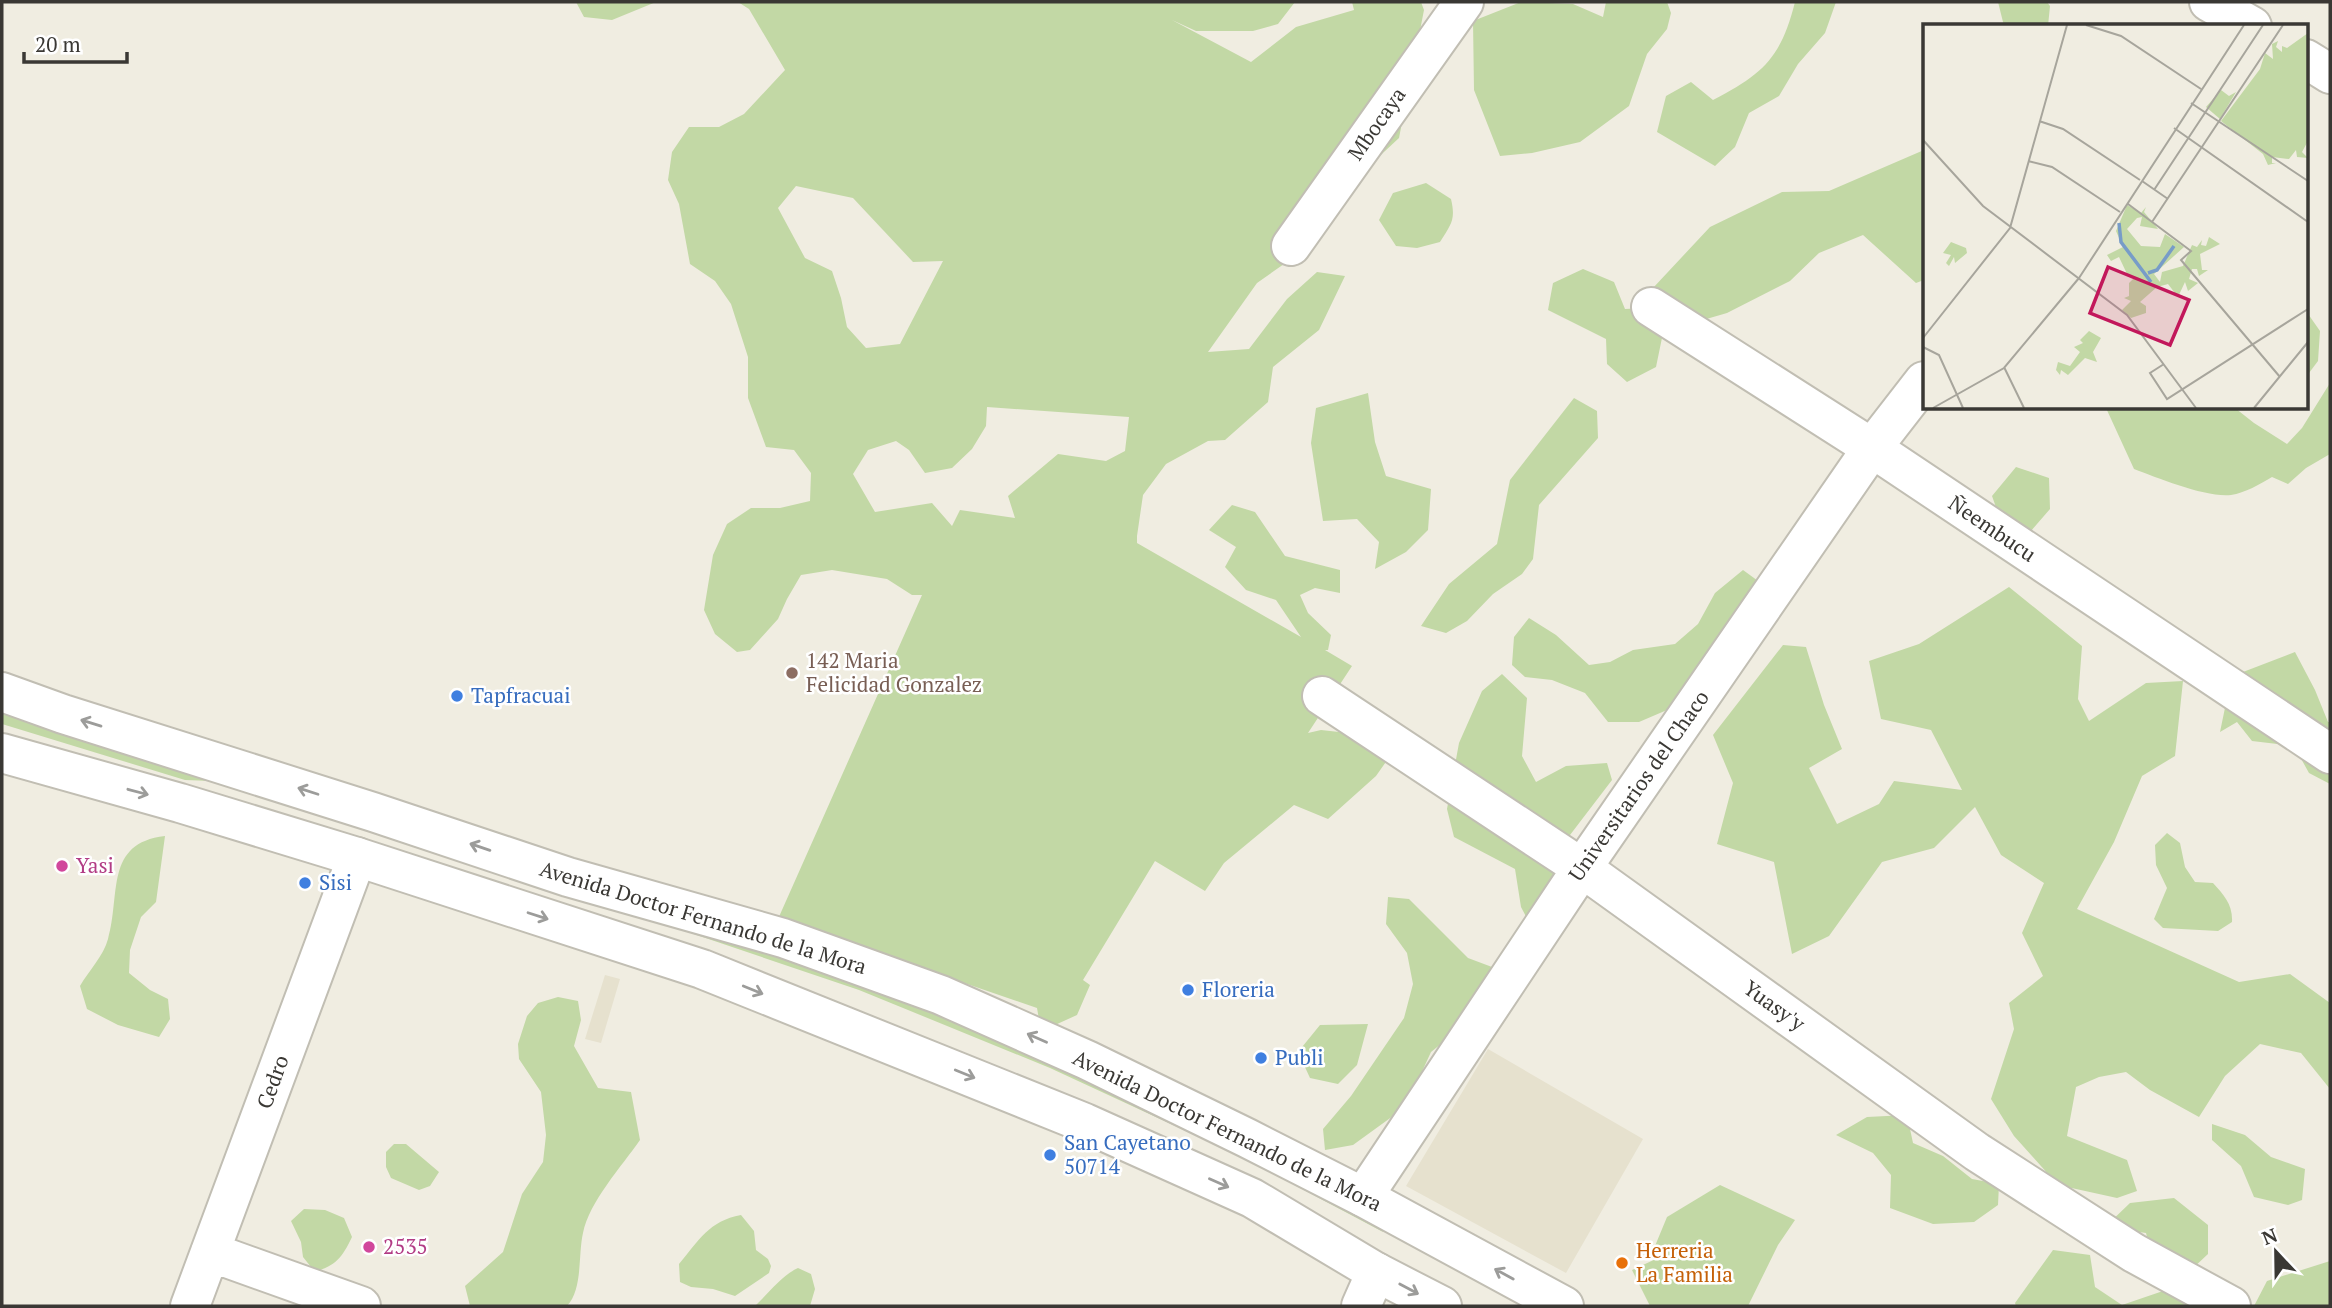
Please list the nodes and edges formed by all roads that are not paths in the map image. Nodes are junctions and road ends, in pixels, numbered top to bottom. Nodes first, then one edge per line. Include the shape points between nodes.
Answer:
1 (1464, 2) edge
2 (2308, 60) edge
3 (2330, 74) edge
4 (1291, 246) dead end
5 (1651, 307) dead end
6 (1923, 382) edge
7 (1872, 448) junction
8 (2, 692) edge
9 (1322, 696) dead end
10 (2, 753) edge
11 (2330, 754) edge
12 (180, 803) junction
13 (357, 857) junction
14 (1582, 868) junction
15 (568, 877) junction
16 (1363, 1197) junction
17 (211, 1252) junction
18 (1376, 1272) junction
19 (190, 1306) edge
20 (361, 1306) edge
21 (1361, 1306) edge
22 (1442, 1306) edge
23 (1564, 1306) edge
24 (2231, 1306) edge

1 - 4 main road, Mbocaya
2 - 3 main road
5 - 7 main road, Ñeembucu
6 - 7 main road, Universitarios del Chaco
7 - 11 main road, Ñeembucu
7 - 14 main road, Universitarios del Chaco
15 -> 8 main road, Avenida Doctor Fernando de la Mora
9 - 14 main road, Yuasy'y
10 -> 12 main road
12 - 13 main road
12 - 15 main road via 239,811 483,881 519,887
13 - 17 main road, Cedro
13 -> 18 main road via 702,969 953,1069 1252,1198
14 - 16 main road, Universitarios del Chaco
14 - 24 main road, Yuasy'y via 1977,1153 2134,1252
16 -> 15 main road, Avenida Doctor Fernando de la Mora via 1087,1060 941,995 783,938
23 -> 16 main road, Avenida Doctor Fernando de la Mora
17 - 19 main road, Cedro
17 - 20 main road
18 - 21 main road
18 -> 22 main road

